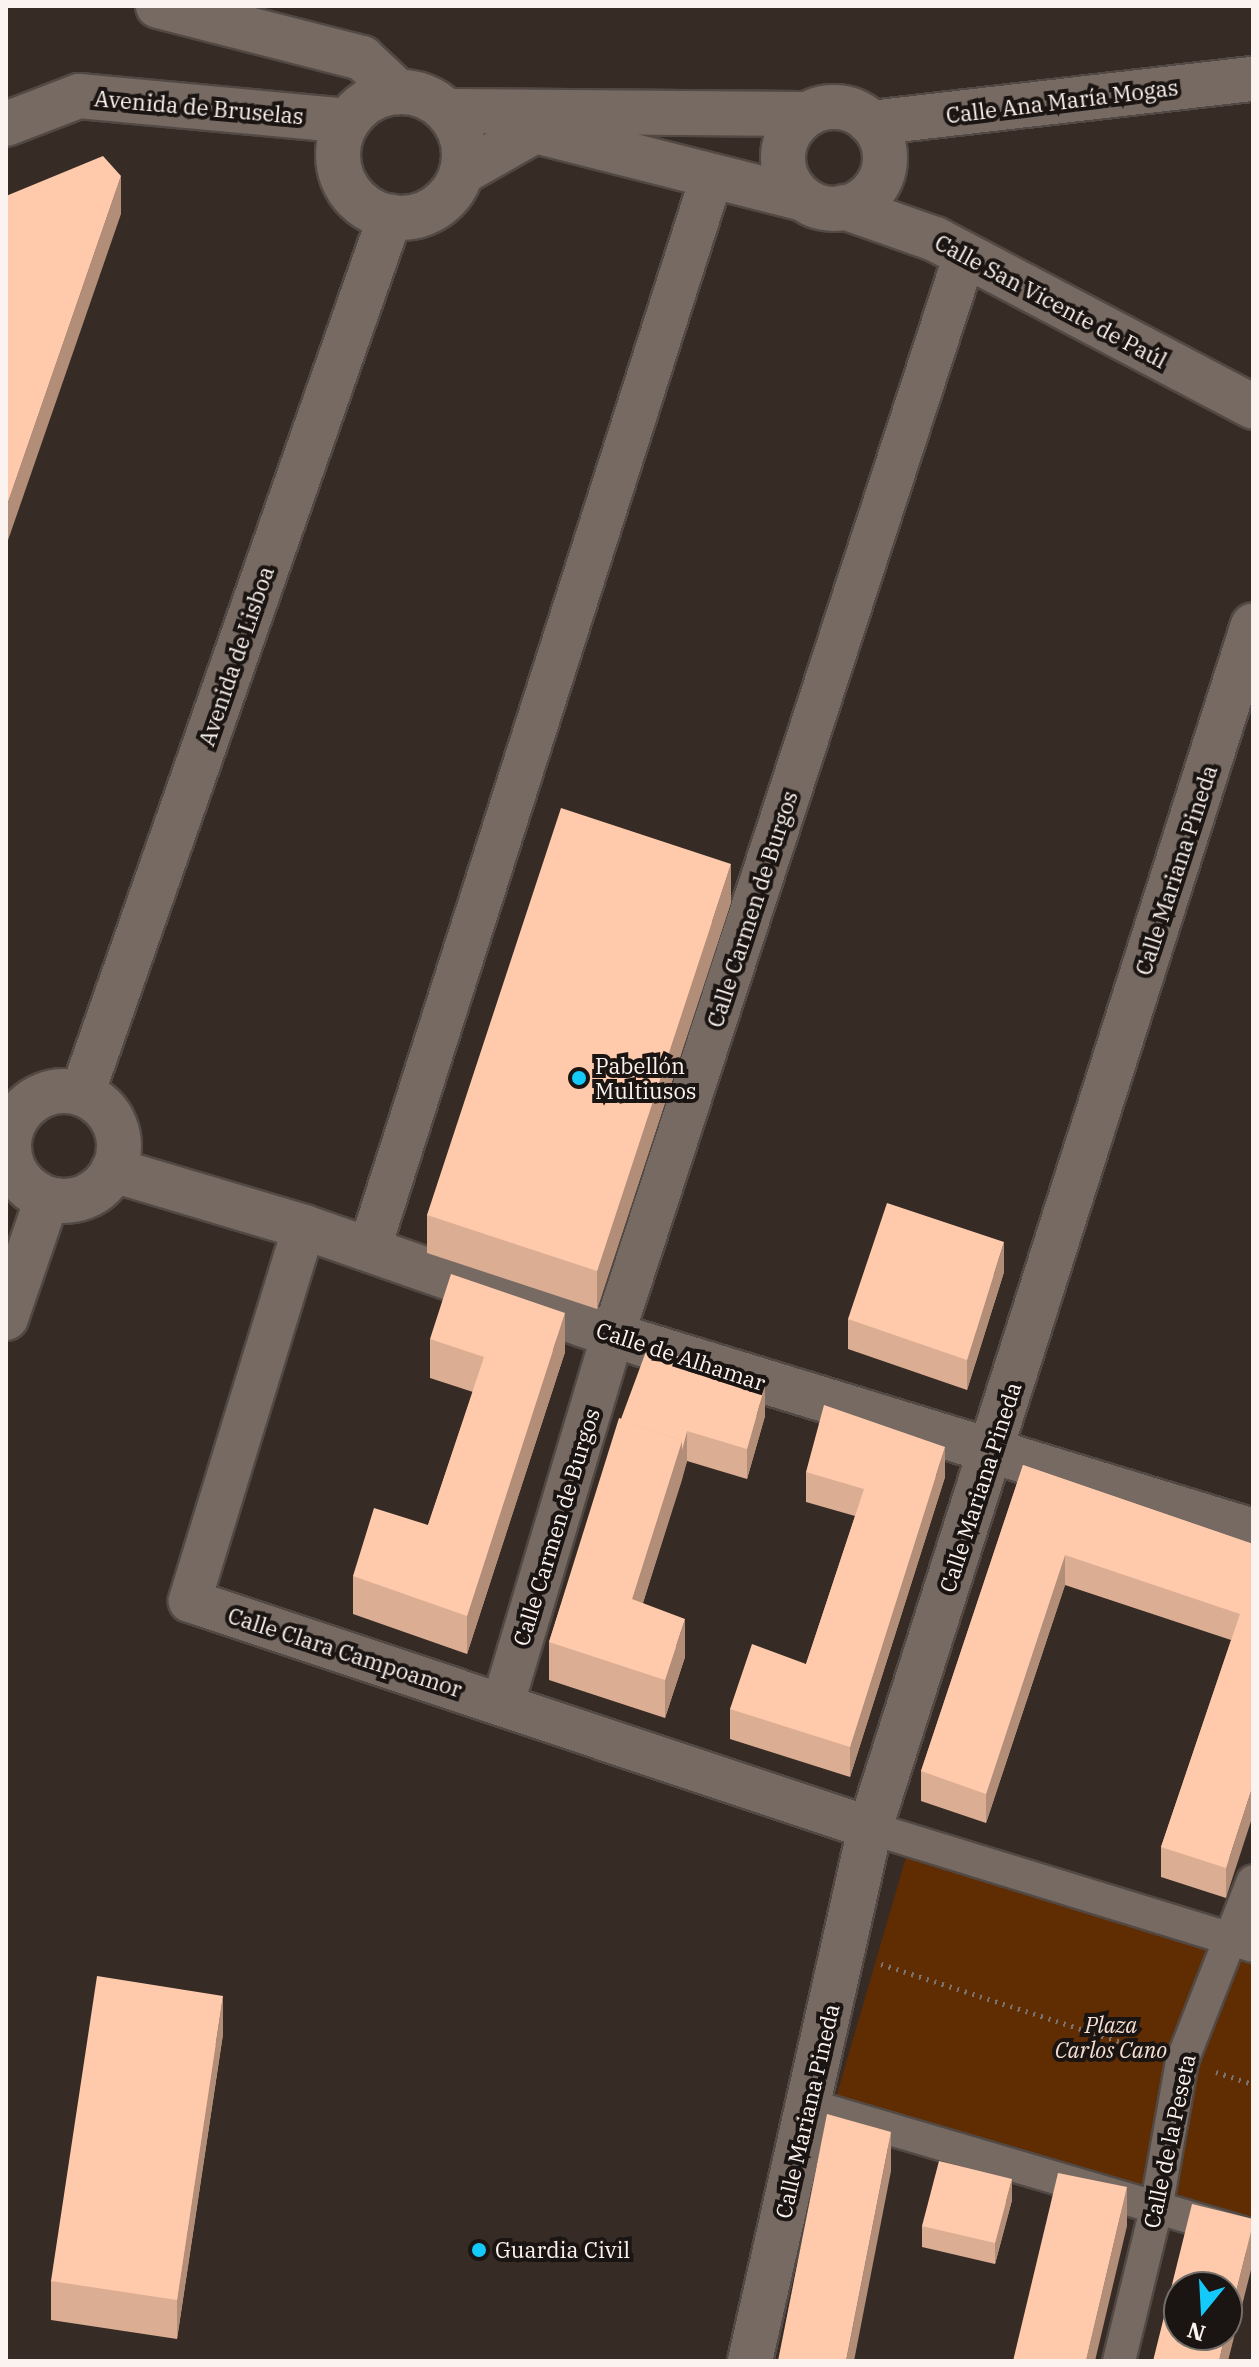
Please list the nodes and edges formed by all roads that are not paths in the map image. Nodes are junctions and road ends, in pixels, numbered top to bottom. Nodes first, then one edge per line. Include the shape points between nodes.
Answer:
1 (158, 6) edge
2 (1253, 79) edge
3 (398, 92) junction
4 (447, 111) junction
5 (807, 114) junction
6 (348, 121) junction
7 (871, 123) junction
8 (6, 124) edge
9 (463, 172) junction
10 (712, 176) junction
11 (824, 203) junction
12 (390, 217) junction
13 (965, 255) junction
14 (1253, 407) edge
15 (1253, 625) edge
16 (82, 1094) junction
17 (8, 1152) edge
18 (113, 1170) junction
19 (47, 1199) junction
20 (304, 1227) junction
21 (369, 1250) junction
22 (6, 1318) edge
23 (613, 1335) junction
24 (992, 1454) junction
25 (1253, 1531) edge
26 (503, 1703) junction
27 (870, 1828) junction
28 (1253, 1881) edge
29 (1243, 1943) edge
30 (808, 2105) junction
31 (1156, 2209) junction
32 (1253, 2236) edge
33 (750, 2361) edge
34 (1119, 2361) edge

1 - 3 street via 362,58
2 - 7 street, Calle Ana María Mogas
3 - 4 street via 416,93
3 - 6 street via 361,106
4 - 5 street
4 - 9 street via 462,140
5 - 7 street via 834,107
5 - 11 street via 790,132 783,156 785,173
6 - 8 street, Avenida de Bruselas via 79,96
6 - 12 street via 340,140 343,181 363,204
7 - 11 street via 880,135 885,165 871,193
9 - 10 street, Calle San Vicente de Paúl via 535,131
9 - 12 street via 449,196 427,213
10 - 11 street, Calle San Vicente de Paúl
10 - 21 street
11 - 13 street, Calle San Vicente de Paúl
12 - 16 street, Avenida de Lisboa
13 - 14 street, Calle San Vicente de Paúl
13 - 23 street, Calle Carmen de Burgos
15 - 24 street, Calle Mariana Pineda
16 - 17 street via 63,1091 29,1103 10,1134
16 - 18 street via 104,1110 117,1134
17 - 19 street via 21,1181
18 - 19 street via 93,1193 63,1201
18 - 20 street, Calle de Alhamar
19 - 22 street
20 - 21 street, Calle de Alhamar
20 - 26 street, Calle Clara Campoamor via 190,1601
21 - 23 street, Calle de Alhamar
23 - 24 street, Calle de Alhamar
23 - 26 street, Calle Carmen de Burgos
24 - 25 street, Calle de Alhamar
24 - 27 street, Calle Mariana Pineda
26 - 27 street, Calle Clara Campoamor
27 - 29 street
27 - 30 street, Calle Mariana Pineda
28 - 29 street, Calle de la Peseta
29 - 31 street, Calle de la Peseta via 1182,2061
30 - 31 street
30 - 33 street, Calle Mariana Pineda
31 - 32 street
31 - 34 street, Calle de la Peseta

